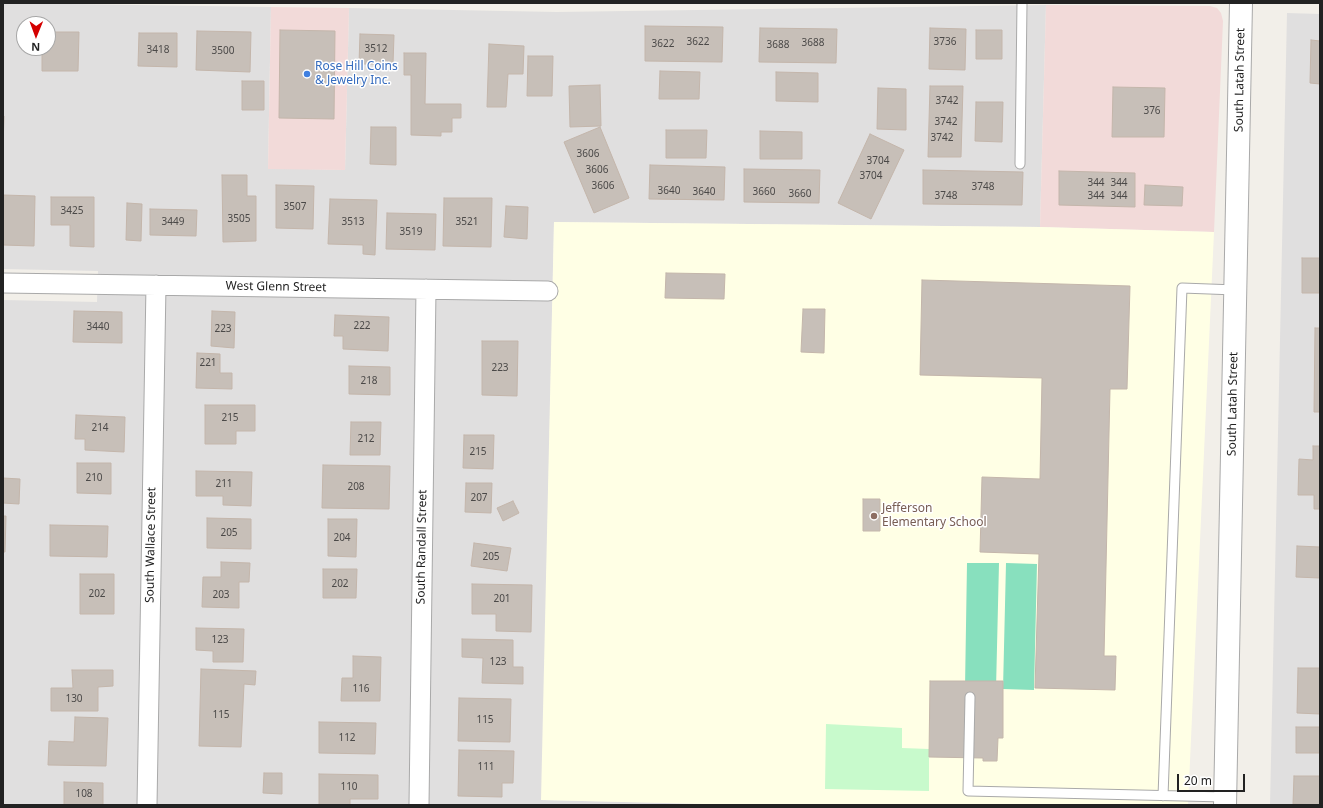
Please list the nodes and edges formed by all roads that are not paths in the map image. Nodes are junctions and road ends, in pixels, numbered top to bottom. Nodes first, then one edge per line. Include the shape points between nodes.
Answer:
1 (1022, 3) edge
2 (1241, 3) edge
3 (1020, 164) dead end
4 (3, 283) edge
5 (156, 285) junction
6 (426, 289) junction
7 (1236, 290) junction
8 (548, 291) dead end
9 (970, 697) dead end
10 (1164, 796) junction
11 (1225, 801) edge
12 (147, 805) edge
13 (419, 805) edge

1 - 3 lane
2 - 7 street, South Latah Street
4 - 5 street, West Glenn Street
5 - 6 street, West Glenn Street
5 - 12 street, South Wallace Street
6 - 8 street, West Glenn Street
6 - 13 street, South Randall Street
7 - 10 lane via 1182,288
7 - 11 street, South Latah Street
9 - 10 lane via 968,791
10 - 11 lane

